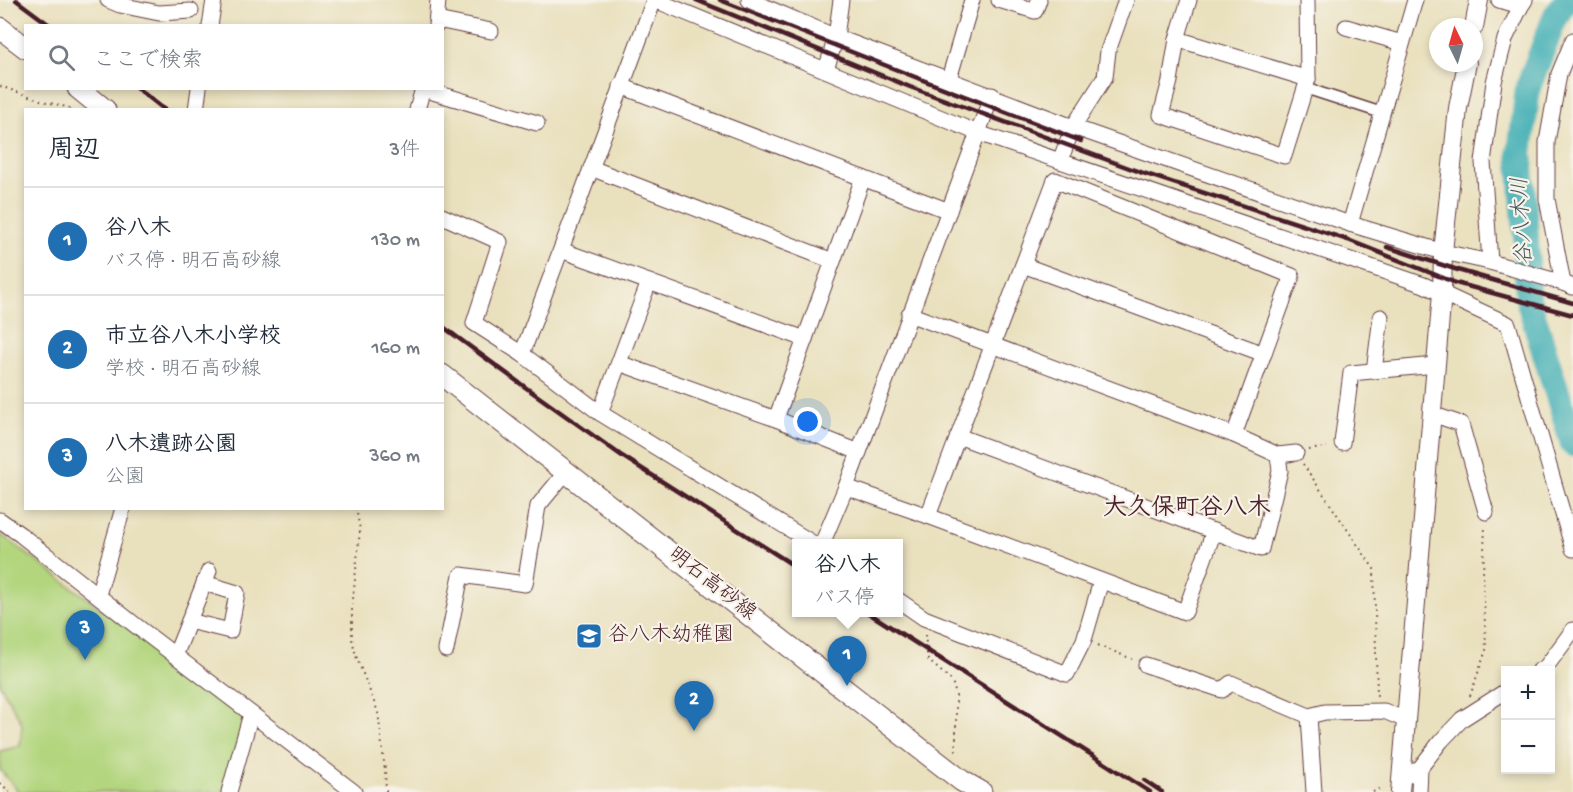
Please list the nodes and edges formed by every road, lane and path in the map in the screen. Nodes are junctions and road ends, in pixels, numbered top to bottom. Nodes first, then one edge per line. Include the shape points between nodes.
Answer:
1 (108, 0) edge
2 (214, 0) edge
3 (438, 0) edge
4 (654, 0) edge
5 (749, 0) edge
6 (841, 0) edge
7 (972, 0) edge
8 (999, 0) edge
9 (1039, 0) edge
10 (1126, 0) edge
11 (1189, 0) edge
12 (1307, 0) edge
13 (1415, 0) edge
14 (1479, 0) edge
15 (1499, 0) edge
16 (1523, 3) edge
17 (191, 11) dead end
18 (1476, 18) edge
19 (436, 23) edge
20 (210, 24) edge
21 (444, 24) edge
22 (1346, 27) dead end
23 (491, 31) dead end
24 (3, 36) edge
25 (836, 37) junction
26 (1177, 39) junction
27 (1573, 40) edge
28 (1402, 43) junction
29 (24, 47) edge
30 (826, 70) junction
31 (1465, 72) edge
32 (949, 79) junction
33 (1306, 83) junction
34 (0, 86) edge
35 (621, 86) junction
36 (81, 90) edge
37 (200, 90) edge
38 (423, 90) edge
39 (426, 90) edge
40 (992, 95) junction
41 (102, 107) edge
42 (68, 108) edge
43 (87, 108) edge
44 (196, 108) edge
45 (418, 108) edge
46 (1382, 113) junction
47 (537, 123) dead end
48 (1073, 127) junction
49 (978, 133) junction
50 (1060, 161) junction
51 (591, 168) junction
52 (863, 178) junction
53 (949, 211) junction
54 (444, 217) edge
55 (1350, 224) junction
56 (561, 250) junction
57 (1443, 252) junction
58 (833, 261) junction
59 (1490, 262) junction
60 (1023, 265) junction
61 (649, 282) junction
62 (1568, 285) edge
63 (1442, 293) junction
64 (909, 314) junction
65 (1382, 317) dead end
66 (805, 339) junction
67 (992, 346) junction
68 (522, 354) junction
69 (1264, 354) junction
70 (619, 363) junction
71 (1436, 365) junction
72 (1374, 371) junction
73 (444, 377) edge
74 (600, 413) junction
75 (1432, 414) junction
76 (776, 419) junction
77 (1234, 435) junction
78 (958, 436) junction
79 (1342, 443) joint
80 (859, 452) junction
81 (1296, 453) junction
82 (1278, 455) junction
83 (566, 472) junction
84 (846, 487) junction
85 (122, 510) edge
86 (356, 510) edge
87 (1486, 513) joint
88 (928, 516) junction
89 (0, 520) edge
90 (1214, 531) junction
91 (807, 539) edge
92 (824, 539) edge
93 (1573, 549) edge
94 (1101, 581) junction
95 (98, 595) junction
96 (903, 603) edge
97 (924, 618) junction
98 (189, 621) junction
99 (1573, 630) edge
100 (1084, 640) junction
101 (446, 650) dead end
102 (176, 656) junction
103 (1146, 664) joint
104 (1547, 666) edge
105 (1501, 693) edge
106 (1384, 711) junction
107 (251, 714) junction
108 (1309, 716) junction
109 (1462, 719) junction
110 (1406, 720) junction
111 (1420, 768) junction
112 (0, 783) edge
113 (1400, 786) edge
114 (961, 787) edge
115 (10, 792) edge
116 (229, 792) edge
117 (354, 792) edge
118 (386, 792) edge
119 (981, 792) edge
120 (1314, 792) edge
121 (1419, 792) edge

1 - 17 street via 159,13
2 - 20 street
3 - 19 street
4 - 30 street
4 - 35 street
5 - 25 street
6 - 25 street
7 - 32 street
8 - 9 street via 1035,11
10 - 48 street via 1108,51 1105,77
11 - 26 street
12 - 33 street
13 - 28 street
14 - 18 street
15 - 16 street
16 - 59 street via 1505,39 1494,82 1484,162
21 - 23 street
22 - 28 street
24 - 29 main road
25 - 30 street
25 - 32 street
26 - 33 street
26 - 33 street via 1161,115 1284,156
27 - 62 street via 1558,74 1547,142 1547,199
28 - 46 street
30 - 49 street
31 - 57 street
32 - 40 street
33 - 46 street
34 - 42 path
35 - 51 street
35 - 52 street
36 - 41 main road
37 - 44 street
38 - 45 street
39 - 47 street
40 - 48 street
40 - 49 street
41 - 43 path
46 - 55 street
48 - 50 street
48 - 55 street
49 - 50 street
49 - 53 street
50 - 63 street
51 - 56 street
51 - 58 street
52 - 53 street
52 - 58 street
53 - 64 street
54 - 68 street via 500,242 474,323
55 - 57 street
56 - 61 street
56 - 68 street
57 - 59 street
57 - 63 street
58 - 66 street
59 - 62 street
60 - 67 street
60 - 69 street
60 - 69 street via 1055,180 1292,276
61 - 66 street
61 - 70 street
63 - 71 street
63 - 93 street via 1508,324
64 - 67 street
64 - 80 street
65 - 72 street
66 - 76 street
67 - 77 street
67 - 78 street
68 - 74 street
69 - 77 street
70 - 74 street
70 - 76 street
71 - 72 street
71 - 75 street
72 - 79 street via 1351,373
73 - 83 main road, 明石高砂線
74 - 91 street
75 - 87 street via 1461,424
75 - 110 street
76 - 80 street
77 - 82 street
78 - 88 street
78 - 90 street
79 - 81 path
80 - 84 street
81 - 82 street
81 - 106 path via 1374,569 1377,695
82 - 90 street via 1280,471 1261,549
83 - 101 street via 538,506 525,584 461,575
83 - 114 main road, 明石高砂線
84 - 88 street
84 - 92 street
85 - 95 street
86 - 118 path via 360,530 352,639 378,711
87 - 109 path via 1486,650
88 - 94 street
89 - 95 street
90 - 94 street via 1185,612
94 - 100 street
95 - 102 street
96 - 97 street
97 - 100 street via 1067,674
97 - 114 path via 928,660 952,681 956,695 955,760
98 - 98 street via 207,577 237,593 230,631
98 - 102 street
99 - 104 street
100 - 103 path
102 - 107 street
103 - 108 street via 1222,690 1232,683
105 - 109 street
106 - 108 street
106 - 110 street
107 - 116 street
107 - 117 street
108 - 120 street
109 - 111 street
110 - 113 street
111 - 113 street
111 - 121 street
112 - 115 path
114 - 119 main road, 明石高砂線

